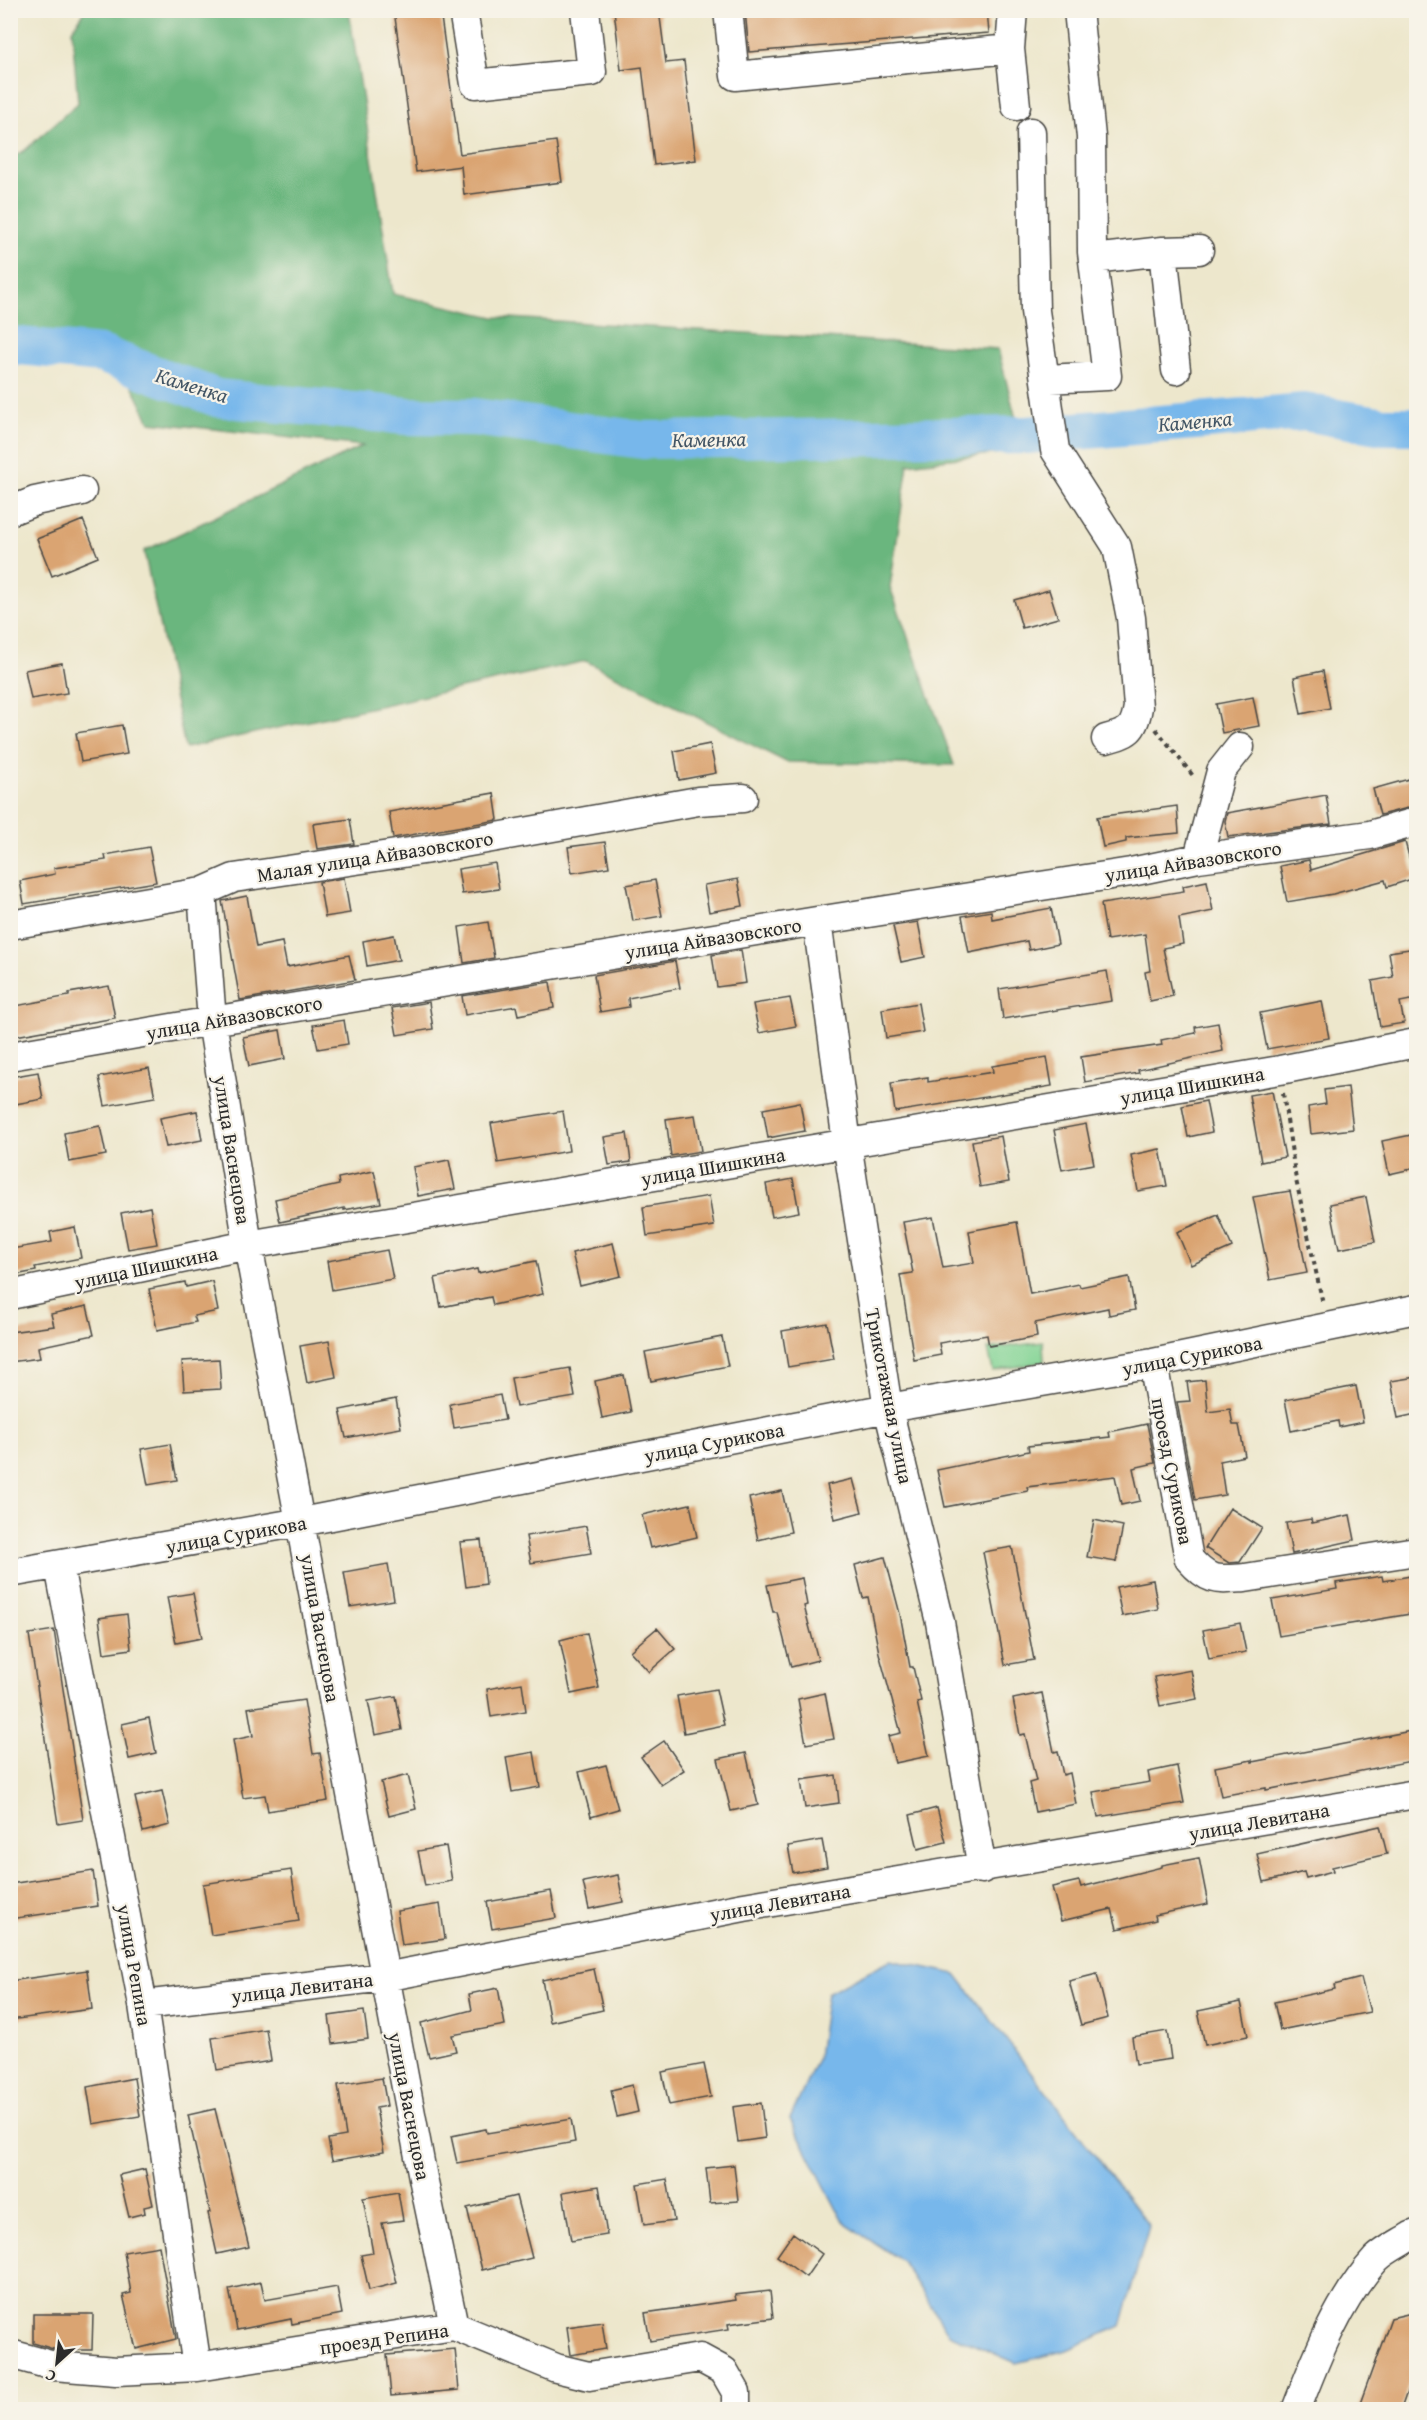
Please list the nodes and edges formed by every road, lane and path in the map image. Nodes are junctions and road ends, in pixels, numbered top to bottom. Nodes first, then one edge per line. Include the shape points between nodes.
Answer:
1 (463, 10) edge
2 (585, 10) edge
3 (728, 10) edge
4 (1013, 10) edge
5 (1078, 10) edge
6 (1010, 49) junction
7 (1017, 106) dead end
8 (1031, 132) dead end
9 (1199, 250) dead end
10 (1163, 251) junction
11 (1093, 259) junction
12 (1176, 370) dead end
13 (1045, 379) junction
14 (82, 491) dead end
15 (10, 511) edge
16 (1138, 707) junction
17 (1106, 739) dead end
18 (1240, 747) dead end
19 (743, 798) dead end
20 (1214, 801) junction
21 (1416, 822) edge
22 (1198, 858) junction
23 (201, 892) junction
24 (817, 921) junction
25 (10, 925) edge
26 (212, 1021) junction
27 (1416, 1043) edge
28 (10, 1056) edge
29 (1280, 1070) junction
30 (847, 1143) junction
31 (248, 1245) junction
32 (10, 1295) edge
33 (1416, 1310) edge
34 (1329, 1328) junction
35 (1153, 1363) junction
36 (888, 1408) junction
37 (301, 1522) junction
38 (1416, 1551) edge
39 (59, 1566) junction
40 (10, 1573) edge
41 (1416, 1794) edge
42 (982, 1869) junction
43 (385, 1977) junction
44 (143, 2005) junction
45 (1416, 2234) edge
46 (454, 2326) junction
47 (10, 2354) edge
48 (197, 2367) junction
49 (736, 2401) edge
50 (1296, 2409) edge

1 - 2 street via 475,84 592,72
3 - 6 street via 735,76
4 - 6 street
5 - 11 street via 1091,137
6 - 7 street
8 - 13 street via 1035,311
9 - 10 street
10 - 11 street
10 - 12 street
11 - 13 street via 1107,376
13 - 16 street via 1055,450 1117,547 1131,618
14 - 15 street
16 - 17 street via 1136,722 1126,733
16 - 20 path
18 - 20 street via 1221,771
19 - 23 street, Малая улица Айвазовского via 698,801 430,849 234,878
20 - 22 street
21 - 22 street, улица Айвазовского via 1370,835
22 - 24 street, улица Айвазовского
23 - 25 street, Малая улица Айвазовского
23 - 26 street, улица Васнецова
24 - 26 street, улица Айвазовского
24 - 30 street, Трикотажная улица
26 - 28 street, улица Айвазовского
26 - 31 street, улица Васнецова
27 - 29 street, улица Шишкина
29 - 30 street, улица Шишкина
29 - 34 path via 1296,1180
30 - 31 street, улица Шишкина
30 - 36 street, Трикотажная улица
31 - 32 street, улица Шишкина
31 - 37 street, улица Васнецова
33 - 34 street, улица Сурикова
34 - 35 street, улица Сурикова
35 - 36 street, улица Сурикова
35 - 38 street, проезд Сурикова via 1189,1559 1202,1574 1220,1580 1245,1578
36 - 37 street, улица Сурикова
36 - 42 street, Трикотажная улица via 940,1622
37 - 39 street, улица Сурикова
37 - 43 street, улица Васнецова
39 - 40 street, улица Сурикова
39 - 44 street, улица Репина
41 - 42 street, улица Левитана
42 - 43 street, улица Левитана via 744,1907
43 - 44 street, улица Левитана
43 - 46 street, улица Васнецова
44 - 48 street, улица Репина
45 - 50 street via 1377,2258 1351,2293 1317,2356
46 - 48 street, проезд Репина
46 - 49 street, проезд Репина via 556,2368 589,2376 700,2358 724,2371
47 - 48 street, проезд Репина via 54,2366 116,2371

